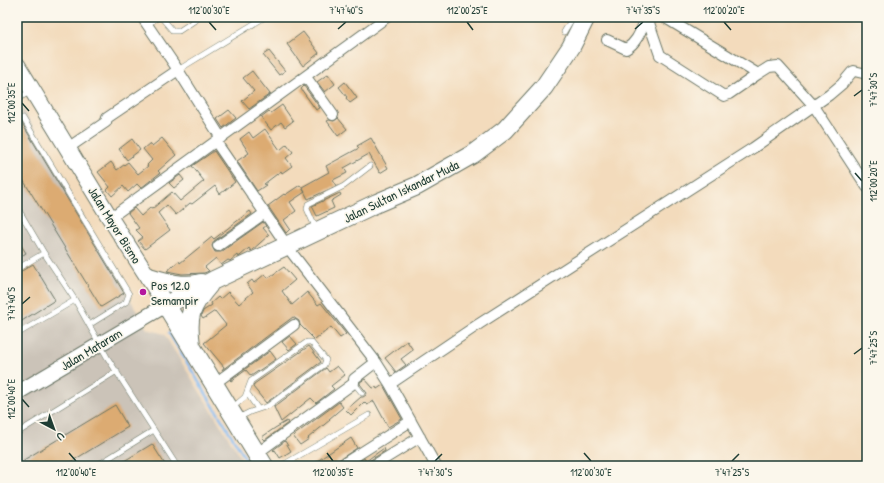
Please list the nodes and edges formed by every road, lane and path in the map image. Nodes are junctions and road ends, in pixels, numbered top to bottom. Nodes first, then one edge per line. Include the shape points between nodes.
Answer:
1 (158, 17) edge
2 (161, 17) edge
3 (200, 17) edge
4 (265, 17) edge
5 (387, 17) edge
6 (573, 17) edge
7 (586, 17) edge
8 (664, 17) edge
9 (646, 18) edge
10 (144, 21) edge
11 (564, 32) dead end
12 (607, 40) dead end
13 (17, 65) edge
14 (178, 70) junction
15 (758, 74) junction
16 (867, 74) edge
17 (306, 77) junction
18 (33, 91) junction
19 (17, 99) edge
20 (814, 106) junction
21 (333, 114) dead end
22 (23, 118) dead end
23 (218, 140) junction
24 (68, 148) junction
25 (370, 166) dead end
26 (867, 186) edge
27 (17, 207) edge
28 (265, 213) junction
29 (110, 218) junction
30 (317, 232) junction
31 (218, 246) dead end
32 (287, 246) junction
33 (44, 253) junction
34 (17, 269) edge
35 (149, 277) junction
36 (214, 280) junction
37 (75, 300) junction
38 (166, 305) junction
39 (89, 325) junction
40 (294, 325) dead end
41 (17, 334) edge
42 (99, 343) junction
43 (192, 348) junction
44 (376, 362) junction
45 (116, 371) junction
46 (354, 382) junction
47 (214, 384) junction
48 (390, 384) junction
49 (17, 393) edge
50 (247, 393) junction
51 (362, 393) dead end
52 (258, 409) junction
53 (233, 414) junction
54 (370, 415) dead end
55 (411, 421) junction
56 (154, 430) junction
57 (17, 433) edge
58 (420, 437) junction
59 (260, 460) edge
60 (96, 466) edge
61 (177, 466) edge
62 (281, 466) edge
63 (340, 466) edge
64 (373, 466) edge
65 (436, 466) edge

1 - 10 lane
2 - 3 lane via 173,31 179,31
4 - 14 lane
5 - 17 street
6 - 11 lane
7 - 30 highway, Jalan Sultan Iskandar Muda via 571,47 544,87 518,117 488,144 417,186
8 - 15 street
9 - 12 street via 638,37 629,48
9 - 15 street via 660,55 724,96
10 - 14 street
13 - 18 main road, Jalan Mayor Bismo
14 - 23 street
14 - 24 street
15 - 20 street via 770,67 778,66
16 - 20 street via 852,72 842,84
17 - 21 street
17 - 23 street
18 - 19 lane
18 - 24 main road, Jalan Mayor Bismo
20 - 26 street
20 - 48 street
22 - 39 lane via 129,294 126,302
23 - 28 street
23 - 29 street
24 - 29 main road, Jalan Mayor Bismo
25 - 30 lane via 344,186 308,204 307,209
27 - 33 lane
28 - 31 street
28 - 32 street
29 - 35 main road, Jalan Mayor Bismo
30 - 32 highway, Jalan Sultan Iskandar Muda
32 - 36 highway, Jalan Sultan Iskandar Muda
32 - 44 street
33 - 34 lane
33 - 37 lane
35 - 36 highway via 184,284
35 - 38 main road, Jalan Mayor Bismo
36 - 38 highway, Jalan Sultan Iskandar Muda
36 - 43 highway via 194,304 191,312
37 - 39 lane
37 - 41 lane
38 - 42 main road, Jalan Mataram
38 - 43 highway, Jalan Mayor Bismo
39 - 42 lane
40 - 47 street
42 - 45 lane
42 - 49 main road, Jalan Mataram
43 - 47 highway, Jalan Mayor Bismo
44 - 46 street via 354,379
44 - 48 street
45 - 56 lane
45 - 57 lane
46 - 51 lane
46 - 59 street
47 - 53 highway, Jalan Mayor Bismo
48 - 55 street
50 - 52 lane
50 - 52 lane via 251,380 307,342 311,342 326,360 324,365 268,406
50 - 53 lane
52 - 53 lane
53 - 59 highway, Jalan Mayor Bismo
54 - 62 lane
55 - 58 street
55 - 63 street
56 - 60 lane
56 - 61 lane
58 - 64 street
58 - 65 street

